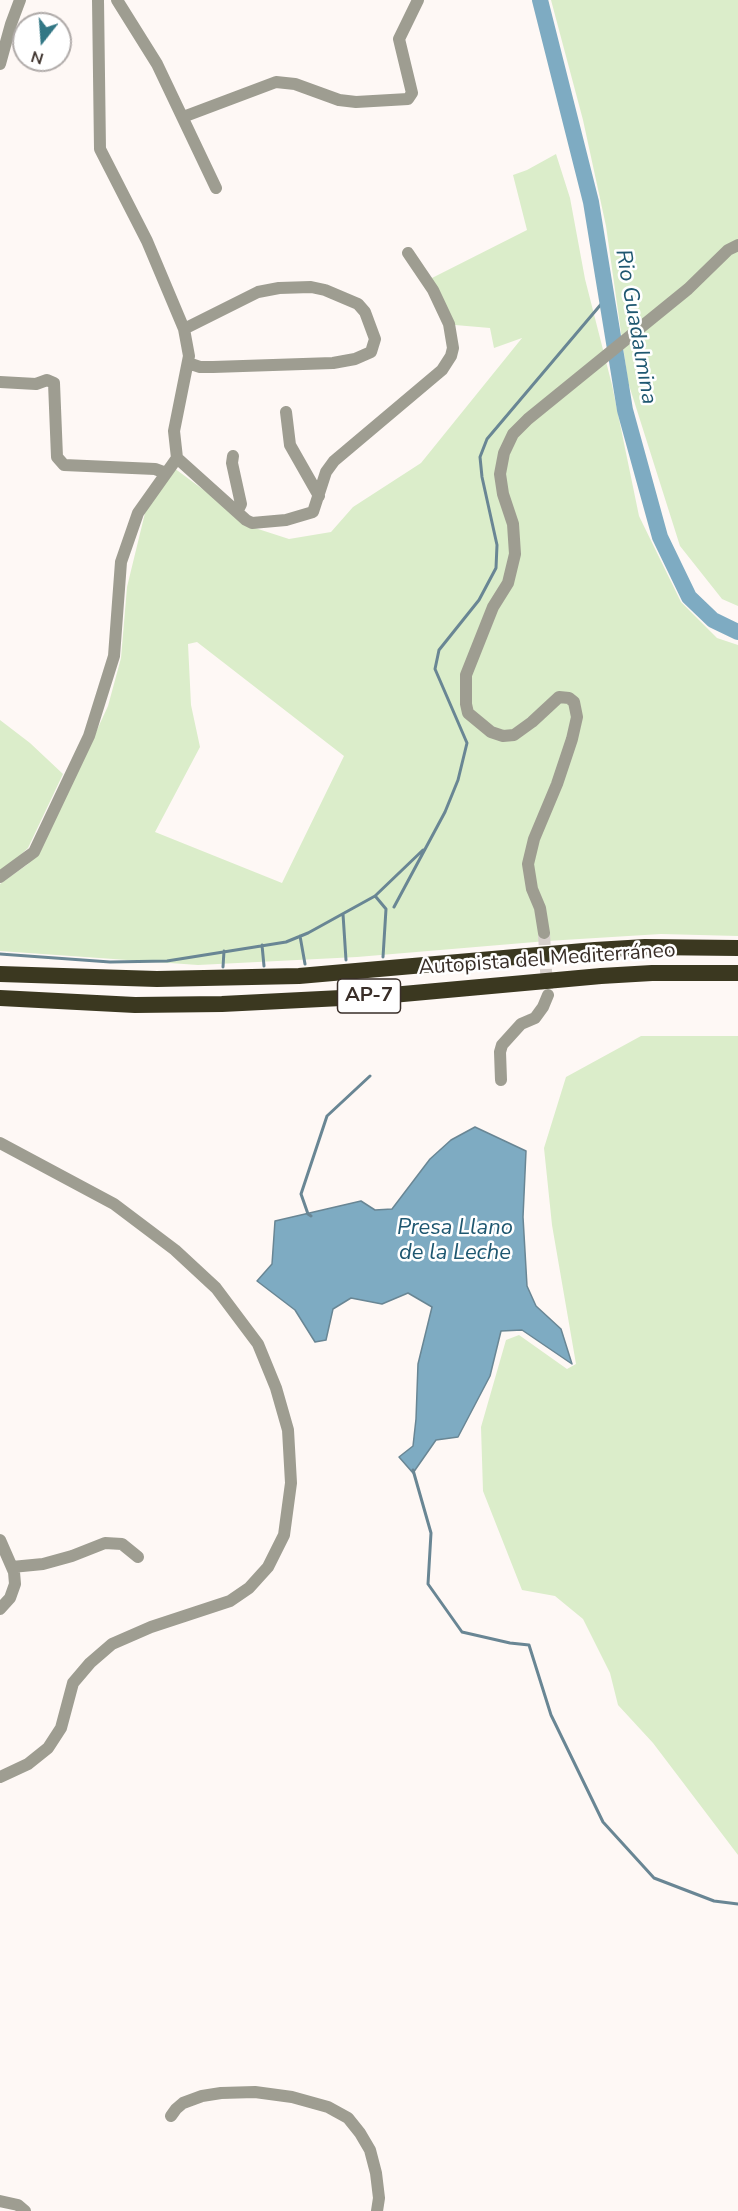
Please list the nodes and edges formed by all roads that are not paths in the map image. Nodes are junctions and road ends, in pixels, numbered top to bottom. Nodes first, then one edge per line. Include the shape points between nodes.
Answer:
1 (20, 0) edge
2 (98, 0) edge
3 (117, 0) edge
4 (418, 0) edge
5 (0, 64) edge
6 (183, 117) junction
7 (216, 188) dead end
8 (738, 245) edge
9 (408, 253) dead end
10 (184, 329) junction
11 (188, 363) junction
12 (0, 382) edge
13 (285, 412) dead end
14 (233, 456) dead end
15 (177, 458) junction
16 (166, 473) junction
17 (319, 496) junction
18 (237, 512) junction
19 (0, 877) edge
20 (544, 933) tunnel mouth
21 (738, 948) edge
22 (0, 963) edge
23 (738, 973) edge
24 (0, 974) edge
25 (157, 978) junction
26 (548, 995) tunnel mouth
27 (0, 999) edge
28 (501, 1080) dead end
29 (0, 1143) edge
30 (0, 1540) edge
31 (138, 1557) dead end
32 (12, 1567) junction
33 (0, 1609) edge
34 (0, 1777) edge
35 (171, 2116) dead end
36 (0, 2201) edge
37 (25, 2211) edge
38 (377, 2211) edge

1 - 5 street
2 - 10 street via 100,149 147,241
3 - 6 street via 157,64
4 - 6 street via 399,39 412,93 408,99 339,100 295,84 276,82
6 - 7 street
8 - 20 street via 528,420 513,434 504,453 500,474 513,524 515,554 508,583 493,607 466,675 466,704 468,713 491,732 503,736 514,735 559,697 574,702 577,717 572,739 528,864
9 - 17 street via 433,290 449,324 451,356 442,370 334,461 326,472
10 - 11 street
10 - 11 street via 258,292 311,287 358,303 375,339 371,352 333,363 207,367
11 - 15 street via 174,431
12 - 16 street via 54,383 57,456 64,465 155,469
13 - 17 street via 290,445
14 - 18 street via 241,504
15 - 16 street
15 - 18 street
16 - 19 street via 138,513 122,562 114,656 89,736 33,852
17 - 18 street via 313,512 286,520 252,523
21 - 25 highway, Autopista del Mediterráneo / AP-7 via 605,949 299,976
22 - 25 highway via 78,967
23 - 27 highway, Autopista del Mediterráneo / AP-7 via 601,976 381,996 222,1004
24 - 25 highway, Autopista del Mediterráneo / AP-7
26 - 28 street via 534,1018 521,1024 502,1045
29 - 34 street via 114,1204 175,1250 216,1288 258,1344 276,1388 288,1430 291,1483 284,1534 268,1567 249,1588 230,1601 112,1644 74,1683 61,1728 48,1748 28,1764
30 - 32 street
31 - 32 street via 122,1544 105,1543 43,1564
32 - 33 street via 15,1584
35 - 38 street via 183,2103 221,2092 292,2097 328,2107 348,2118 370,2150 379,2198
36 - 37 street

